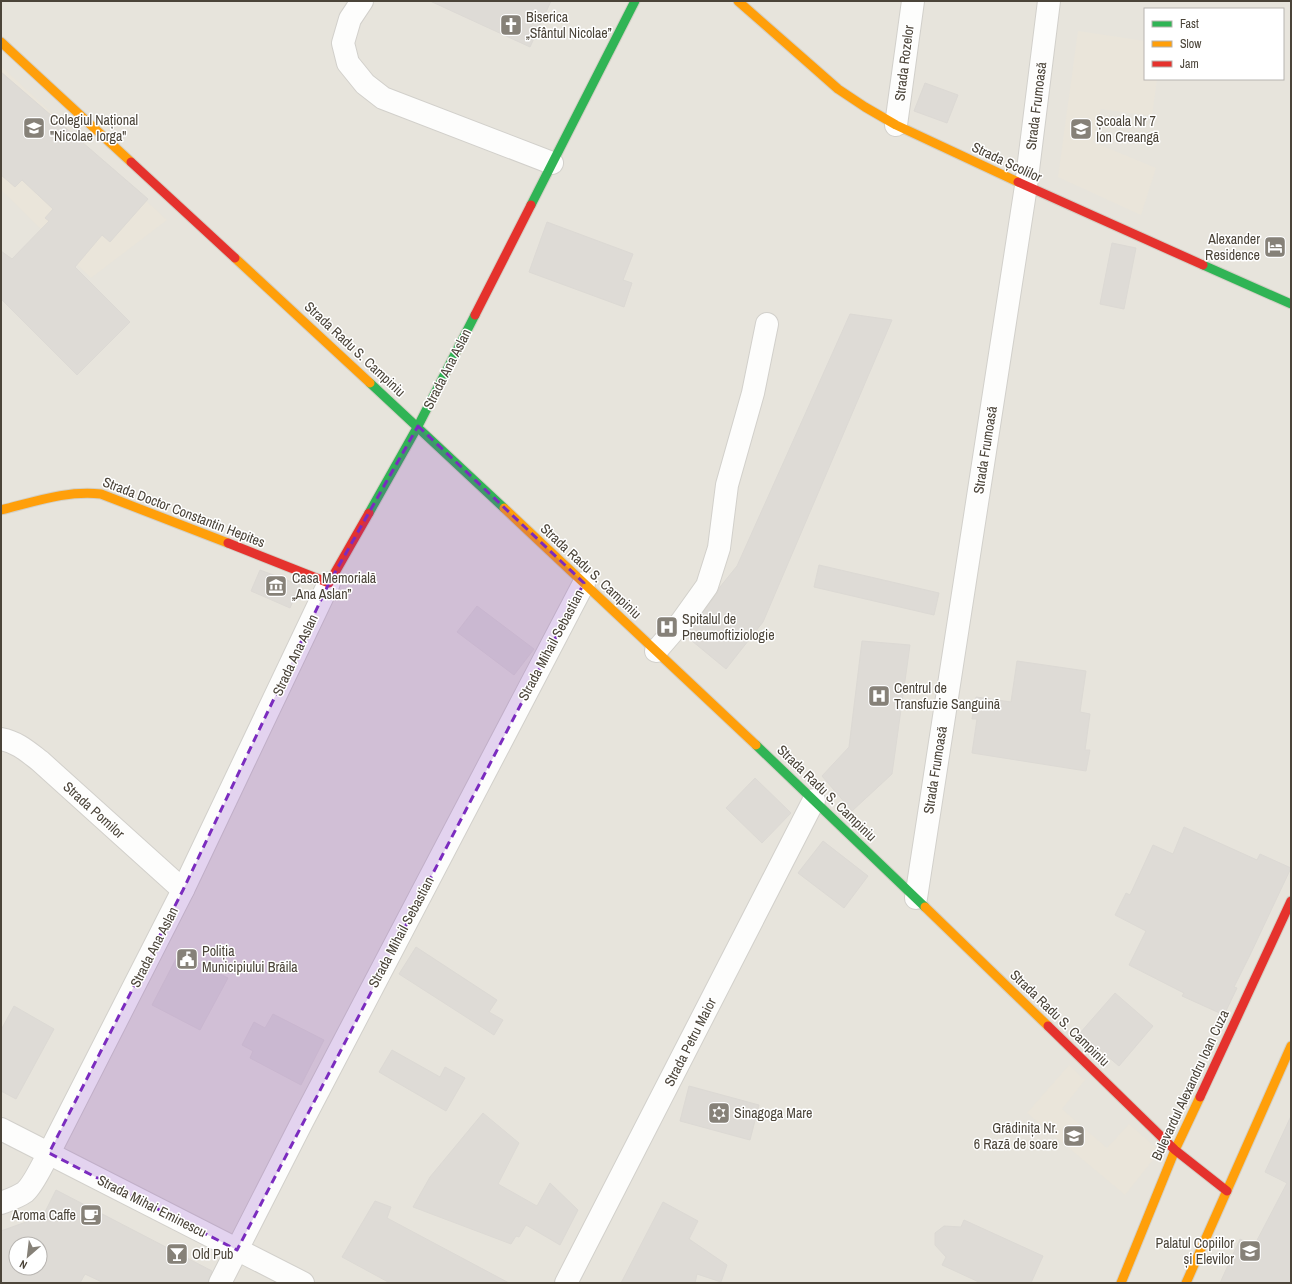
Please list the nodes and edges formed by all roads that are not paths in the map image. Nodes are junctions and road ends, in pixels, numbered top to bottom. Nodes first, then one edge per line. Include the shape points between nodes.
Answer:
1 (362, 1) edge
2 (635, 1) edge
3 (738, 1) edge
4 (912, 1) edge
5 (1049, 1) edge
6 (1, 42) edge
7 (896, 125) junction
8 (552, 163) junction
9 (1026, 186) junction
10 (1291, 304) edge
11 (768, 324) dead end
12 (418, 426) junction
13 (1, 510) edge
14 (329, 583) junction
15 (584, 583) junction
16 (656, 651) junction
17 (1, 739) edge
18 (814, 800) junction
19 (183, 890) junction
20 (916, 898) junction
21 (1291, 901) edge
22 (1291, 1046) edge
23 (1, 1129) edge
24 (1175, 1150) junction
25 (49, 1153) junction
26 (1227, 1191) junction
27 (1, 1203) edge
28 (237, 1250) junction
29 (220, 1283) edge
30 (303, 1283) edge
31 (566, 1283) edge
32 (1121, 1283) edge
33 (1186, 1283) edge

1 - 8 street via 350,19 343,43 348,63 364,84 382,98
2 - 8 main road, Strada Ana Aslan
3 - 7 main road, Strada Școlilor via 838,89
4 - 7 street, Strada Rozelor
5 - 9 street, Strada Frumoasă
6 - 12 main road, Strada Radu S. Campiniu
7 - 9 main road, Strada Școlilor
8 - 12 main road, Strada Ana Aslan
9 - 10 main road, Strada Școlilor
9 - 20 street, Strada Frumoasă
11 - 16 street via 753,393 727,485 719,548 707,586
12 - 14 main road, Strada Ana Aslan
12 - 15 main road, Strada Radu S. Campiniu
13 - 14 main road, Strada Doctor Constantin Hepites via 86,492 101,494
14 - 19 street, Strada Ana Aslan
15 - 16 main road, Strada Radu S. Campiniu
15 - 28 street, Strada Mihail Sebastian
16 - 18 main road, Strada Radu S. Campiniu
17 - 19 street, Strada Pomilor via 20,745 40,761
18 - 20 main road, Strada Radu S. Campiniu
18 - 31 street, Strada Petru Maior
19 - 25 street, Strada Ana Aslan
20 - 24 main road, Strada Radu S. Campiniu
21 - 24 main road, Bulevardul Alexandru Ioan Cuza
22 - 26 main road
23 - 25 street, Strada Mihai Eminescu
24 - 26 main road, Strada Radu S. Campiniu
24 - 32 main road, Bulevardul Alexandru Ioan Cuza
25 - 27 street, Strada Ana Aslan via 25,1192
25 - 28 street, Strada Mihai Eminescu
26 - 33 main road
28 - 29 street, Strada Mihail Sebastian
28 - 30 street, Strada Mihai Eminescu

